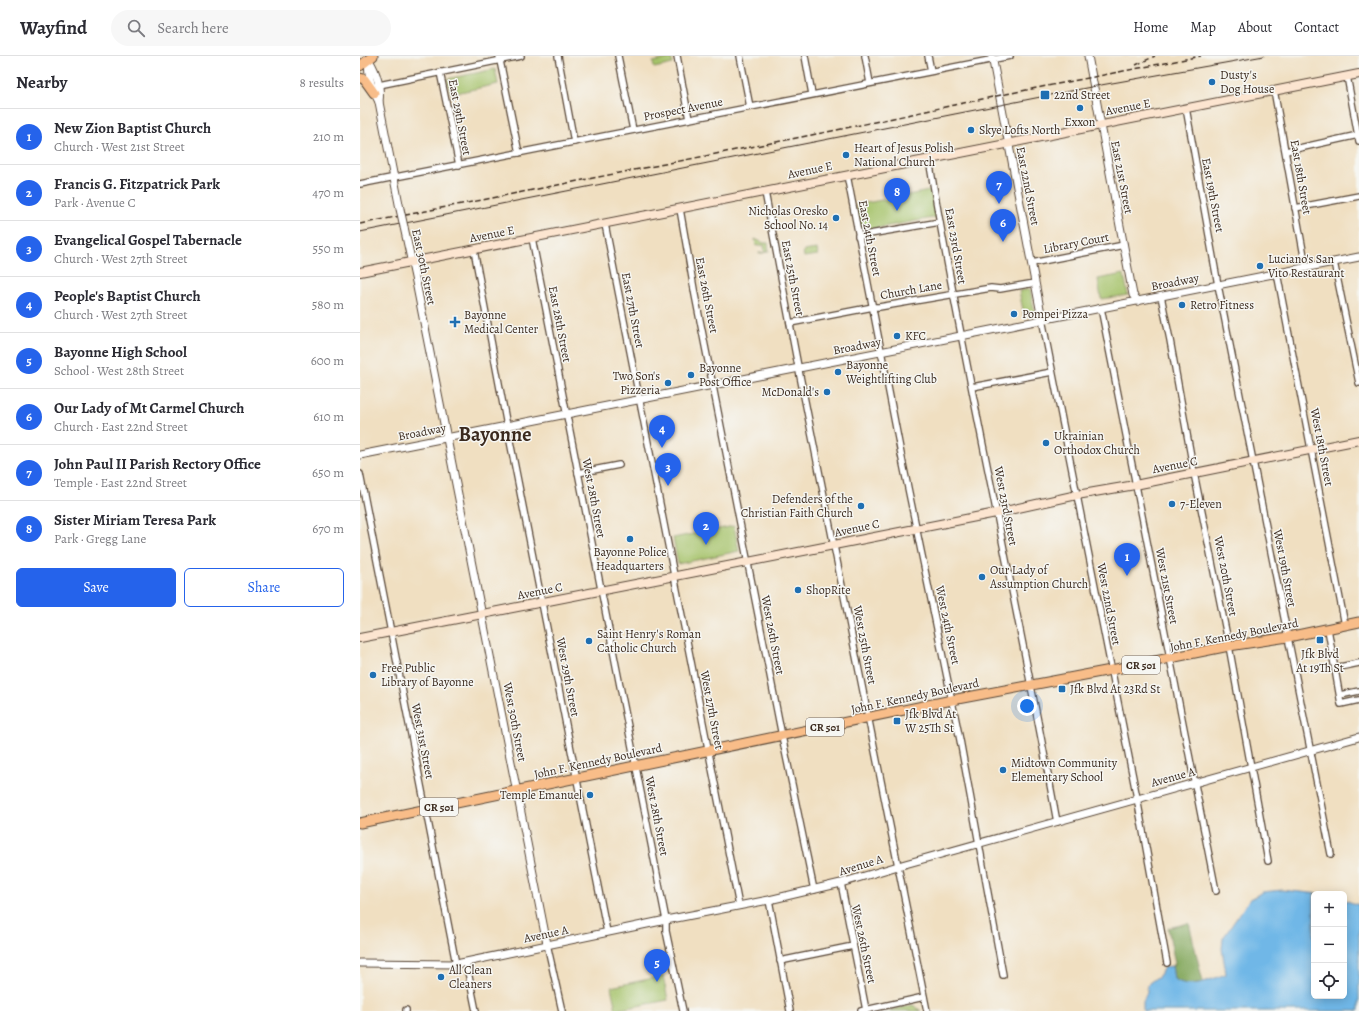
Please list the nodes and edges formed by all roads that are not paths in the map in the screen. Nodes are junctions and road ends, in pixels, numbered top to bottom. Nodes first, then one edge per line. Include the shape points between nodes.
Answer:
1 (521, 56) edge
2 (558, 56) edge
3 (618, 56) edge
4 (677, 56) edge
5 (740, 56) edge
6 (805, 56) edge
7 (865, 56) edge
8 (928, 56) edge
9 (1010, 56) edge
10 (1088, 56) edge
11 (370, 57) edge
12 (499, 58) edge
13 (993, 58) edge
14 (360, 66) edge
15 (930, 71) junction
16 (440, 72) junction
17 (1359, 74) edge
18 (1347, 76) junction
19 (360, 78) edge
20 (870, 83) junction
21 (376, 89) junction
22 (1274, 90) junction
23 (812, 94) junction
24 (750, 107) junction
25 (1186, 108) junction
26 (689, 119) junction
27 (1101, 125) junction
28 (633, 130) junction
29 (1359, 138) edge
30 (574, 142) junction
31 (1009, 143) junction
32 (1286, 151) junction
33 (519, 153) junction
34 (929, 159) junction
35 (458, 165) junction
36 (847, 175) junction
37 (394, 178) junction
38 (360, 184) edge
39 (766, 192) junction
40 (1359, 196) edge
41 (1295, 208) junction
42 (680, 209) junction
43 (940, 222) junction
44 (605, 224) junction
45 (858, 236) junction
46 (532, 238) junction
47 (1124, 245) junction
48 (474, 250) junction
49 (1359, 257) edge
50 (412, 262) junction
51 (1334, 262) junction
52 (1032, 263) junction
53 (1306, 267) junction
54 (360, 272) edge
55 (1277, 274) junction
56 (1035, 283) junction
57 (1218, 285) junction
58 (953, 294) junction
59 (1161, 296) junction
60 (1138, 301) junction
61 (873, 307) junction
62 (1101, 308) junction
63 (1042, 319) junction
64 (790, 323) junction
65 (961, 336) junction
66 (882, 352) junction
67 (799, 368) junction
68 (1052, 372) junction
69 (1359, 383) edge
70 (713, 385) junction
71 (972, 387) junction
72 (639, 400) junction
73 (567, 413) junction
74 (507, 426) junction
75 (447, 438) junction
76 (1359, 440) edge
77 (1311, 449) junction
78 (360, 455) edge
79 (1253, 462) junction
80 (618, 465) dead end
81 (578, 473) junction
82 (1194, 473) junction
83 (360, 474) edge
84 (1135, 485) junction
85 (1077, 495) junction
86 (996, 513) junction
87 (916, 529) junction
88 (834, 545) junction
89 (748, 562) junction
90 (674, 576) junction
91 (601, 591) junction
92 (542, 603) junction
93 (482, 614) junction
94 (1359, 622) edge
95 (1345, 625) junction
96 (1328, 629) junction
97 (392, 632) junction
98 (1288, 637) junction
99 (360, 638) edge
100 (1229, 646) junction
101 (1170, 659) junction
102 (1359, 663) edge
103 (1335, 668) junction
104 (1111, 670) junction
105 (1030, 686) junction
106 (1359, 691) edge
107 (1340, 695) junction
108 (952, 700) junction
109 (1359, 700) edge
110 (868, 718) junction
111 (782, 736) junction
112 (1359, 737) edge
113 (709, 751) junction
114 (1309, 751) junction
115 (636, 766) junction
116 (1252, 767) junction
117 (577, 778) junction
118 (1194, 784) junction
119 (517, 790) junction
120 (1137, 798) junction
121 (425, 810) junction
122 (1057, 822) junction
123 (360, 823) edge
124 (979, 843) junction
125 (1331, 854) dead end
126 (1268, 861) dead end
127 (898, 866) junction
128 (841, 883) junction
129 (814, 890) junction
130 (1216, 891) dead end
131 (769, 900) junction
132 (739, 906) junction
133 (666, 920) junction
134 (607, 932) junction
135 (547, 944) junction
136 (853, 946) junction
137 (780, 961) junction
138 (466, 962) junction
139 (360, 963) edge
140 (1167, 963) dead end
141 (456, 964) junction
142 (1003, 975) dead end
143 (924, 998) junction
144 (864, 1010) edge
145 (927, 1010) edge
146 (476, 1011) edge
147 (562, 1011) edge
148 (683, 1011) edge
149 (790, 1011) edge

1 - 12 street
2 - 30 street
3 - 28 street
4 - 26 street
5 - 24 street
6 - 23 street
7 - 20 street
8 - 15 street
9 - 13 street, Prospect Avenue
10 - 27 street, East 21st Street
11 - 14 main road
11 - 21 street, East 30th Street via 375,70
12 - 16 street
12 - 33 street
13 - 15 street, Prospect Avenue
13 - 31 street, East 22nd Street
15 - 20 street, Prospect Avenue
16 - 21 street
16 - 35 street, East 29th Street
17 - 18 main road, Avenue E
18 - 22 main road, Avenue E
18 - 29 street
19 - 21 main road via 364,78
20 - 23 street, Prospect Avenue
21 - 37 street, East 30th Street
22 - 25 main road, Avenue E
22 - 32 street, East 18th Street
23 - 24 street, Prospect Avenue
24 - 26 street, Prospect Avenue
25 - 27 main road, Avenue E
25 - 57 street, East 19th Street
26 - 28 street, Prospect Avenue
27 - 31 main road, Avenue E
27 - 47 street, East 21st Street
28 - 30 street, Prospect Avenue
29 - 32 street
30 - 33 street, Prospect Avenue
31 - 34 main road, Avenue E
31 - 52 street, East 22nd Street
32 - 41 street, East 18th Street
33 - 35 street, Prospect Avenue
34 - 36 main road, Avenue E
34 - 43 street, East 23rd Street
35 - 37 street, Prospect Avenue
36 - 39 main road, Avenue E
36 - 45 street, East 24th Street
37 - 38 street, Prospect Avenue
37 - 50 street, East 30th Street, bridge
39 - 42 main road, Avenue E
39 - 64 street, East 25th Street
40 - 41 street
41 - 53 street, East 18th Street
42 - 44 main road, Avenue E
42 - 70 street, East 26th Street
43 - 45 street
43 - 58 street, East 23rd Street
44 - 46 main road, Avenue E
44 - 72 street, East 27th Street
45 - 61 street, East 24th Street
46 - 48 main road, Avenue E
46 - 73 street, East 28th Street
47 - 52 street, Library Court
47 - 60 street, East 21st Street via 1133,295
48 - 50 main road, Avenue E
48 - 74 street
49 - 51 street, Broadway
50 - 54 main road, Avenue E
50 - 75 street, East 30th Street
51 - 53 street, Broadway
51 - 69 street
52 - 56 street, East 22nd Street
53 - 55 street, Broadway
55 - 57 street, Broadway
55 - 77 street, West 18th Street
56 - 58 street, Church Lane
56 - 63 street, East 22nd Street
57 - 59 street, Broadway
57 - 79 street, West 19th Street
58 - 61 street, Church Lane
58 - 65 street, East 23rd Street
59 - 60 street, Broadway
59 - 82 street, West 20th Street
60 - 62 street, Broadway
61 - 64 street, Church Lane
61 - 66 street, East 24th Street
62 - 63 street, Broadway
62 - 84 street, West 21st Street
63 - 65 street, Broadway
63 - 68 street, West 22nd Street
64 - 67 street, East 25th Street
65 - 66 street, Broadway
65 - 71 street, West 23rd Street
66 - 67 street, Broadway
66 - 87 street, West 24th Street
67 - 70 street, Broadway
67 - 88 street, West 25th Street
68 - 71 street
68 - 85 street, West 22nd Street
70 - 72 street, Broadway
70 - 89 street, West 26th Street
71 - 86 street, West 23rd Street
72 - 73 street, Broadway
72 - 90 street, West 27th Street
73 - 74 street, Broadway
73 - 81 street, West 28th Street
74 - 75 street, Broadway
74 - 92 street, West 29th Street
75 - 78 street, Broadway
75 - 93 street, West 30th Street
76 - 77 main road, Avenue C
77 - 79 main road, Avenue C
77 - 95 street, West 18th Street
79 - 82 main road, Avenue C
79 - 98 street, West 19th Street
80 - 81 street
81 - 91 street, West 28th Street
82 - 84 main road, Avenue C
82 - 100 street, West 20th Street
83 - 97 street, West 31st Street
84 - 85 main road, Avenue C
84 - 101 street, West 21st Street
85 - 86 main road, Avenue C
85 - 104 street, West 22nd Street
86 - 87 main road, Avenue C
86 - 105 street, West 23rd Street
87 - 88 main road, Avenue C
87 - 108 street, West 24th Street
88 - 89 main road, Avenue C
88 - 110 street, West 25th Street
89 - 90 main road, Avenue C
89 - 111 street, West 26th Street
90 - 91 main road, Avenue C
90 - 113 street, West 27th Street
91 - 92 main road, Avenue C
91 - 115 street, West 28th Street
92 - 93 main road, Avenue C
92 - 117 street, West 29th Street
93 - 97 main road, Avenue C
93 - 119 street, West 30th Street
94 - 95 main road, John F. Kennedy Boulevard / CR 501
95 - 96 main road, John F. Kennedy Boulevard / CR 501
96 - 98 main road, John F. Kennedy Boulevard / CR 501
96 - 103 street
97 - 99 main road, Avenue C
97 - 121 street, West 31st Street
98 - 100 main road, John F. Kennedy Boulevard / CR 501
98 - 114 street, West 19th Street
100 - 101 main road, John F. Kennedy Boulevard / CR 501
100 - 116 street, West 20th Street
101 - 104 main road, John F. Kennedy Boulevard / CR 501
101 - 118 street, West 21st Street
102 - 103 street
103 - 107 street
104 - 105 main road, John F. Kennedy Boulevard / CR 501
104 - 120 street, West 22nd Street
105 - 108 main road, John F. Kennedy Boulevard / CR 501
105 - 122 street, West 23rd Street
106 - 107 street
107 - 109 street via 1341,704
108 - 110 main road, John F. Kennedy Boulevard / CR 501
108 - 124 street, West 24th Street
110 - 111 main road, John F. Kennedy Boulevard / CR 501
110 - 127 street, West 25th Street
111 - 113 main road, John F. Kennedy Boulevard / CR 501
111 - 129 street, West 26th Street
112 - 114 street, Avenue A
113 - 115 main road, John F. Kennedy Boulevard / CR 501
113 - 132 street, West 27th Street
114 - 116 street, Avenue A
114 - 125 street, West 19th Street
115 - 117 main road, John F. Kennedy Boulevard / CR 501
115 - 133 street, West 28th Street
116 - 118 street, Avenue A
116 - 126 street, West 20th Street
117 - 119 main road, John F. Kennedy Boulevard / CR 501
117 - 134 street, West 29th Street
118 - 120 street, Avenue A
118 - 130 street, West 21st Street
119 - 121 main road, John F. Kennedy Boulevard / CR 501
119 - 135 street, West 30th Street
120 - 122 street, Avenue A
120 - 140 street, West 22nd Street
121 - 123 main road, John F. Kennedy Boulevard / CR 501
121 - 141 street, West 31st Street
122 - 124 street, Avenue A
124 - 127 street, Avenue A
124 - 142 street, West 24th Street
127 - 128 street, Avenue A
127 - 143 street, West 25th Street
128 - 129 street, Avenue A
128 - 136 street, West 26th Street
129 - 131 street, Avenue A
131 - 132 street, Avenue A
131 - 137 street
132 - 133 street, Avenue A
133 - 134 street, Avenue A
133 - 148 street, West 28th Street via 666,931
134 - 135 street, Avenue A
135 - 138 street, Avenue A
135 - 147 street, West 30th Street
136 - 137 street
136 - 144 street, West 26th Street
137 - 149 street
138 - 141 street, Avenue A
138 - 146 street
139 - 141 street, Avenue A
143 - 144 street
143 - 145 street, West 25th Street

